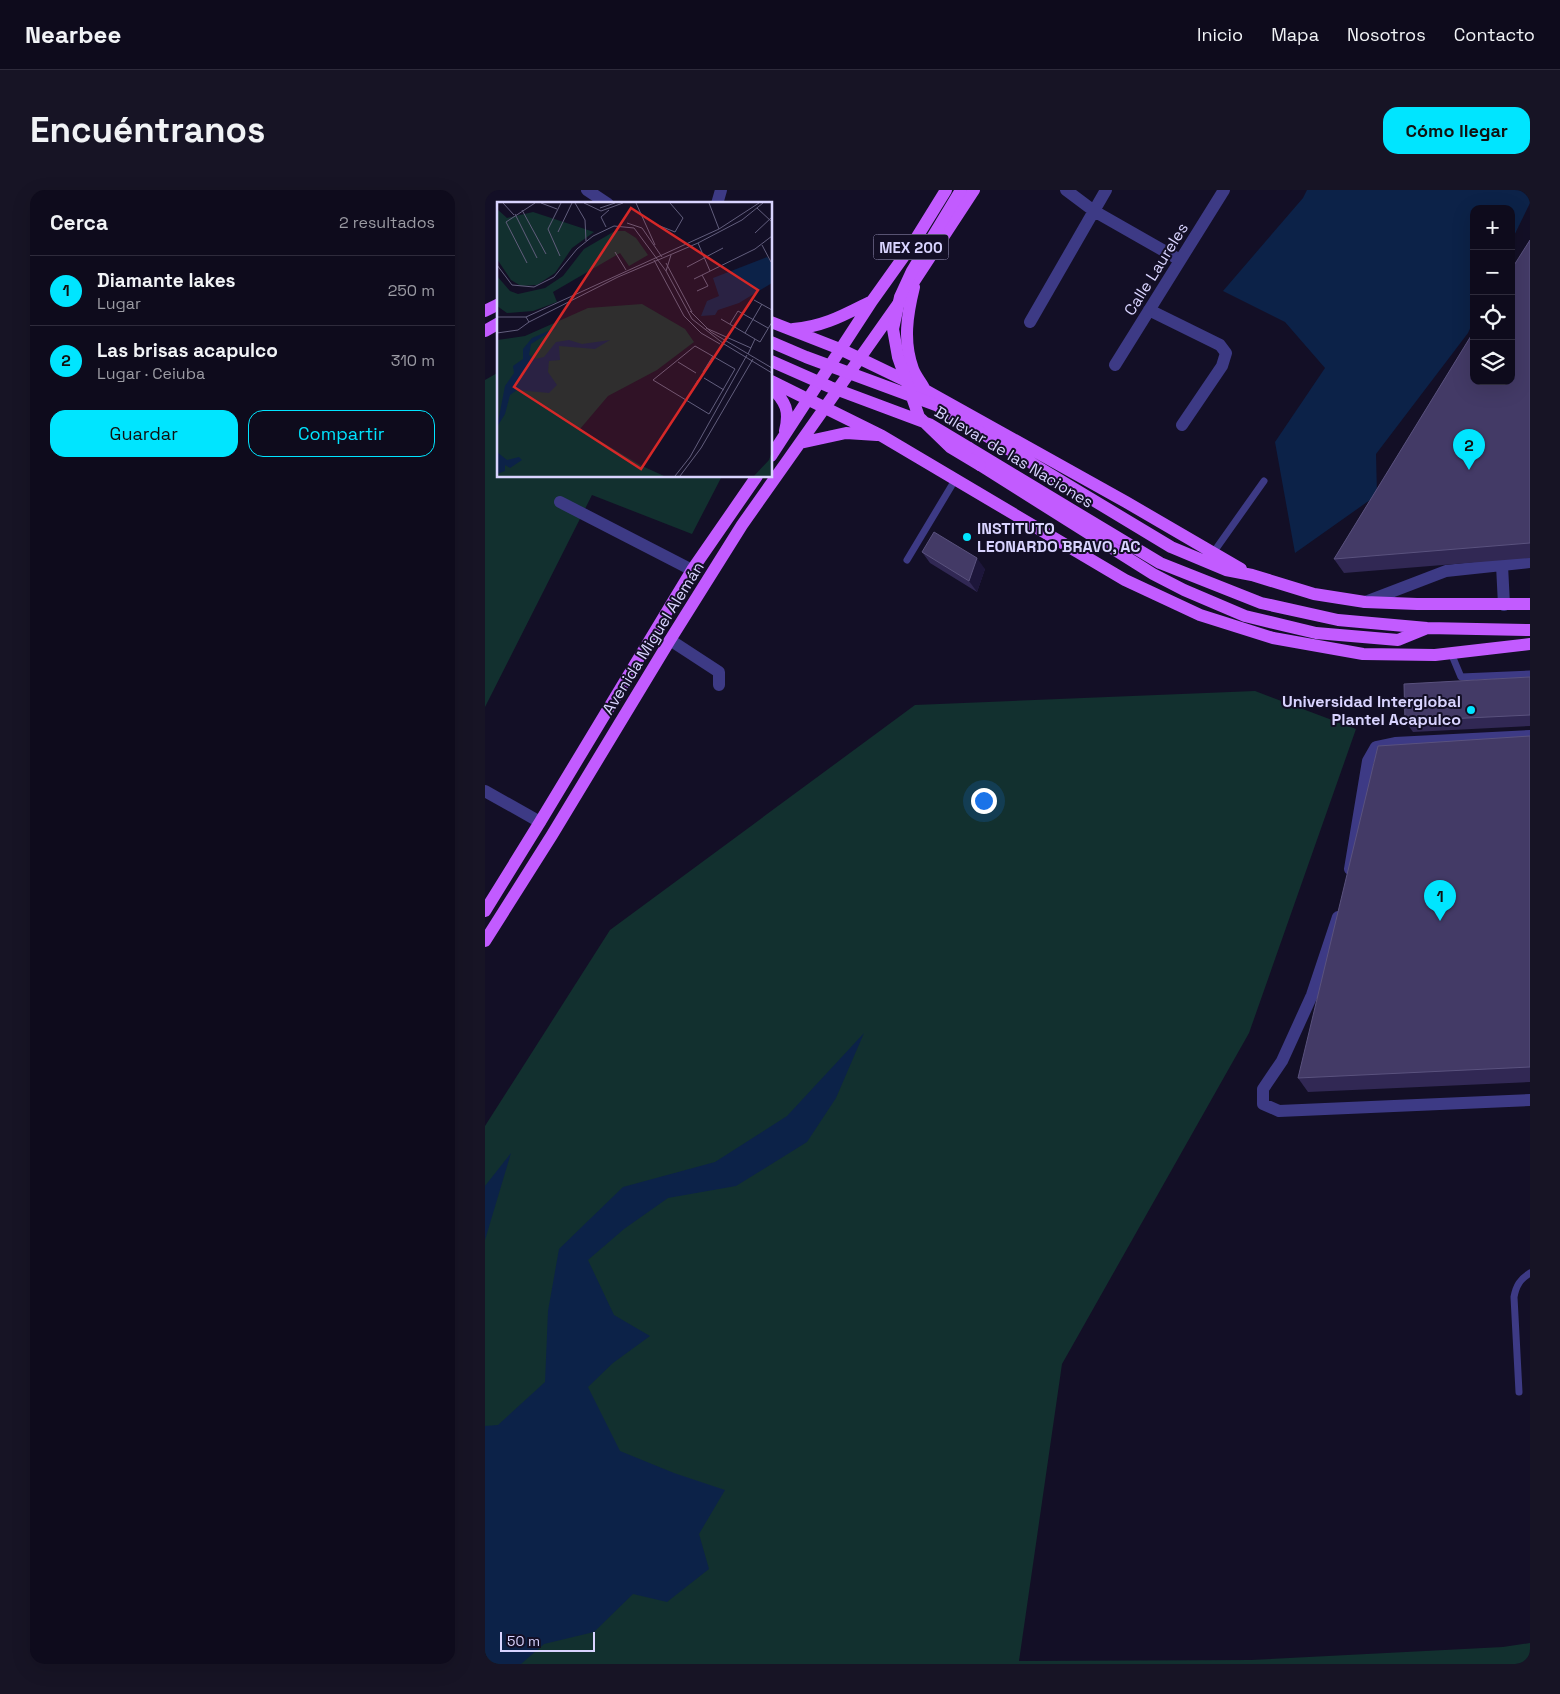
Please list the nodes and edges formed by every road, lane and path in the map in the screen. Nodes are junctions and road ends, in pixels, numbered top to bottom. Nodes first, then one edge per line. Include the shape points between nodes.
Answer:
1 (587, 190) edge
2 (946, 190) edge
3 (961, 190) edge
4 (974, 190) edge
5 (1066, 190) edge
6 (1106, 190) edge
7 (1224, 190) edge
8 (605, 202) edge
9 (1094, 211) junction
10 (1180, 260) junction
11 (915, 280) junction
12 (872, 301) junction
13 (497, 305) edge
14 (1149, 310) junction
15 (485, 311) edge
16 (1030, 322) dead end
17 (773, 323) edge
18 (497, 324) edge
19 (787, 329) junction
20 (485, 331) edge
21 (773, 343) edge
22 (840, 349) junction
23 (860, 359) junction
24 (773, 362) edge
25 (1115, 365) dead end
26 (773, 382) edge
27 (773, 389) edge
28 (925, 390) junction
29 (808, 400) junction
30 (825, 407) junction
31 (1182, 425) dead end
32 (882, 436) junction
33 (782, 440) junction
34 (800, 443) junction
35 (773, 453) edge
36 (756, 478) edge
37 (955, 480) junction
38 (1264, 481) dead end
39 (560, 502) dead end
40 (1213, 553) junction
41 (907, 560) dead end
42 (1530, 562) edge
43 (1502, 565) junction
44 (692, 570) junction
45 (1252, 575) junction
46 (1365, 602) junction
47 (1530, 604) edge
48 (1504, 606) junction
49 (1427, 628) junction
50 (1530, 630) edge
51 (670, 640) junction
52 (1530, 644) edge
53 (1451, 653) junction
54 (1530, 674) edge
55 (719, 685) dead end
56 (1530, 736) edge
57 (485, 791) edge
58 (541, 822) junction
59 (1347, 883) edge
60 (1342, 906) edge
61 (485, 911) edge
62 (485, 941) edge
63 (1530, 1100) edge
64 (1530, 1273) edge
65 (1519, 1392) dead end

1 - 8 street
2 - 12 main road, MEX 200
3 - 49 main road, bridge via 911,271 900,297 893,328 898,358 919,417 950,447 1153,574 1245,616 1316,633 1398,640
4 - 11 main road, MEX 200
5 - 9 street
6 - 9 street
7 - 10 street, Calle Laureles
9 - 10 street
9 - 16 street
10 - 14 street, Calle Laureles
11 - 23 main road, MEX 200
11 - 28 main road via 908,310 907,340 913,370
12 - 19 main road via 811,328
12 - 22 main road, MEX 200
13 - 15 main road
14 - 25 street, Calle Laureles
14 - 31 street via 1219,345 1227,353 1222,366
17 - 19 main road
18 - 20 main road
19 - 22 main road
21 - 45 main road, Bulevar de las Naciones, bridge via 936,405 1171,547 1225,570
22 - 23 main road
22 - 29 main road
23 - 28 main road
23 - 30 main road, Avenida Miguel Alemán
24 - 49 main road, Bulevar de las Naciones, bridge via 830,388 929,424 1160,563 1261,603 1338,620
26 - 29 main road
27 - 33 main road via 787,408
28 - 40 main road
29 - 30 main road
29 - 33 main road
30 - 32 main road
30 - 34 main road, Avenida Miguel Alemán
32 - 34 main road via 846,433
32 - 37 main road
33 - 35 main road
34 - 51 main road, Avenida Miguel Alemán via 742,526
36 - 44 main road, Avenida Miguel Alemán
37 - 41 lane
37 - 53 main road via 1125,580 1200,615 1273,638 1363,654
38 - 40 lane
39 - 44 street
40 - 45 main road
42 - 43 street
43 - 46 street via 1446,571
43 - 48 street
44 - 58 main road, Avenida Miguel Alemán
45 - 46 main road, Bulevar de las Naciones via 1314,594
46 - 48 main road, Bulevar de las Naciones
47 - 48 main road, Bulevar de las Naciones
49 - 50 main road, Bulevar de las Naciones
51 - 55 street via 719,672
51 - 62 main road, Avenida Miguel Alemán
52 - 53 main road
53 - 54 lane via 1461,677
56 - 59 street via 1517,742 1395,742 1376,747 1368,761
57 - 58 street
58 - 61 main road, Avenida Miguel Alemán
60 - 63 street via 1312,995 1282,1061 1263,1089 1263,1104 1279,1111
64 - 65 lane via 1523,1277 1513,1297

